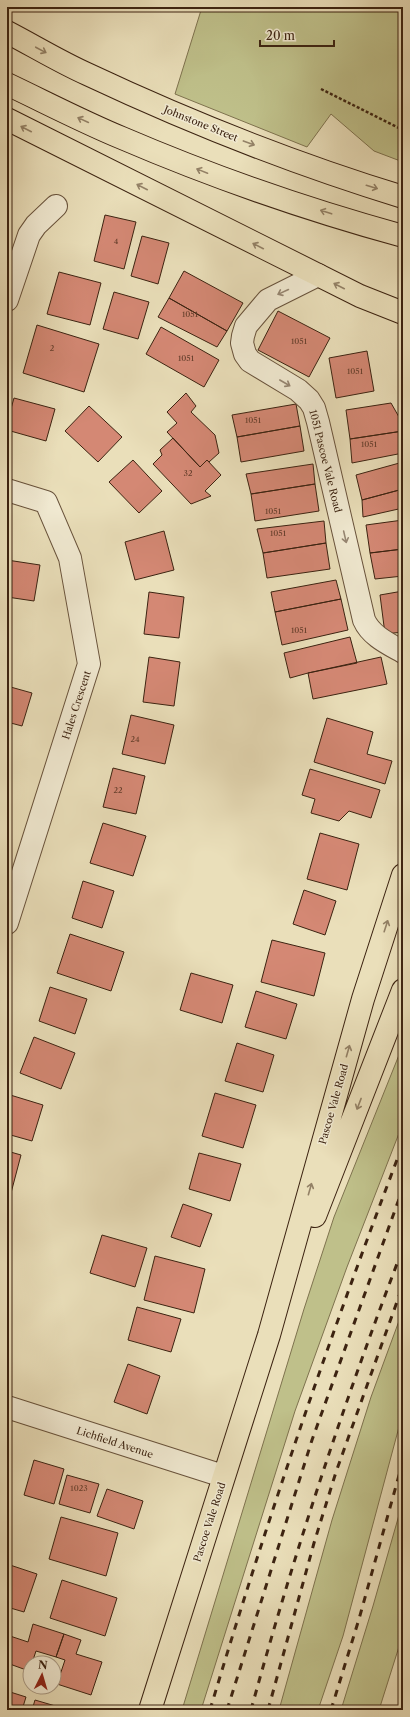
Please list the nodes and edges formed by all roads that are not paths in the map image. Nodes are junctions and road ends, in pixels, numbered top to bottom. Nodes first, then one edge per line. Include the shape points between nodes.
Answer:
1 (7, 32) edge
2 (7, 84) edge
3 (7, 119) edge
4 (403, 197) edge
5 (56, 206) dead end
6 (403, 236) edge
7 (318, 276) junction
8 (360, 296) junction
9 (7, 300) edge
10 (403, 313) edge
11 (403, 330) edge
12 (7, 490) edge
13 (403, 652) edge
14 (403, 875) edge
15 (7, 923) edge
16 (402, 994) edge
17 (269, 1335) junction
18 (7, 1407) edge
19 (224, 1476) junction
20 (150, 1710) edge

1 -> 4 main road, Johnstone Street via 86,74 200,124
6 -> 2 main road via 210,174 121,138
7 -> 3 main road
5 - 9 street via 29,235
8 -> 7 main road
7 -> 13 street, 1051 Pascoe Vale Road via 268,300 244,330 243,346 250,361 298,390 312,404 364,620 375,634
8 - 10 main road
8 - 11 main road
12 - 15 street, Hales Crescent via 46,502 70,558 89,664
17 -> 14 main road, Pascoe Vale Road via 363,999
16 -> 17 main road, Pascoe Vale Road
17 - 19 main road, Pascoe Vale Road
18 - 19 street, Lichfield Avenue
19 - 20 main road, Pascoe Vale Road

